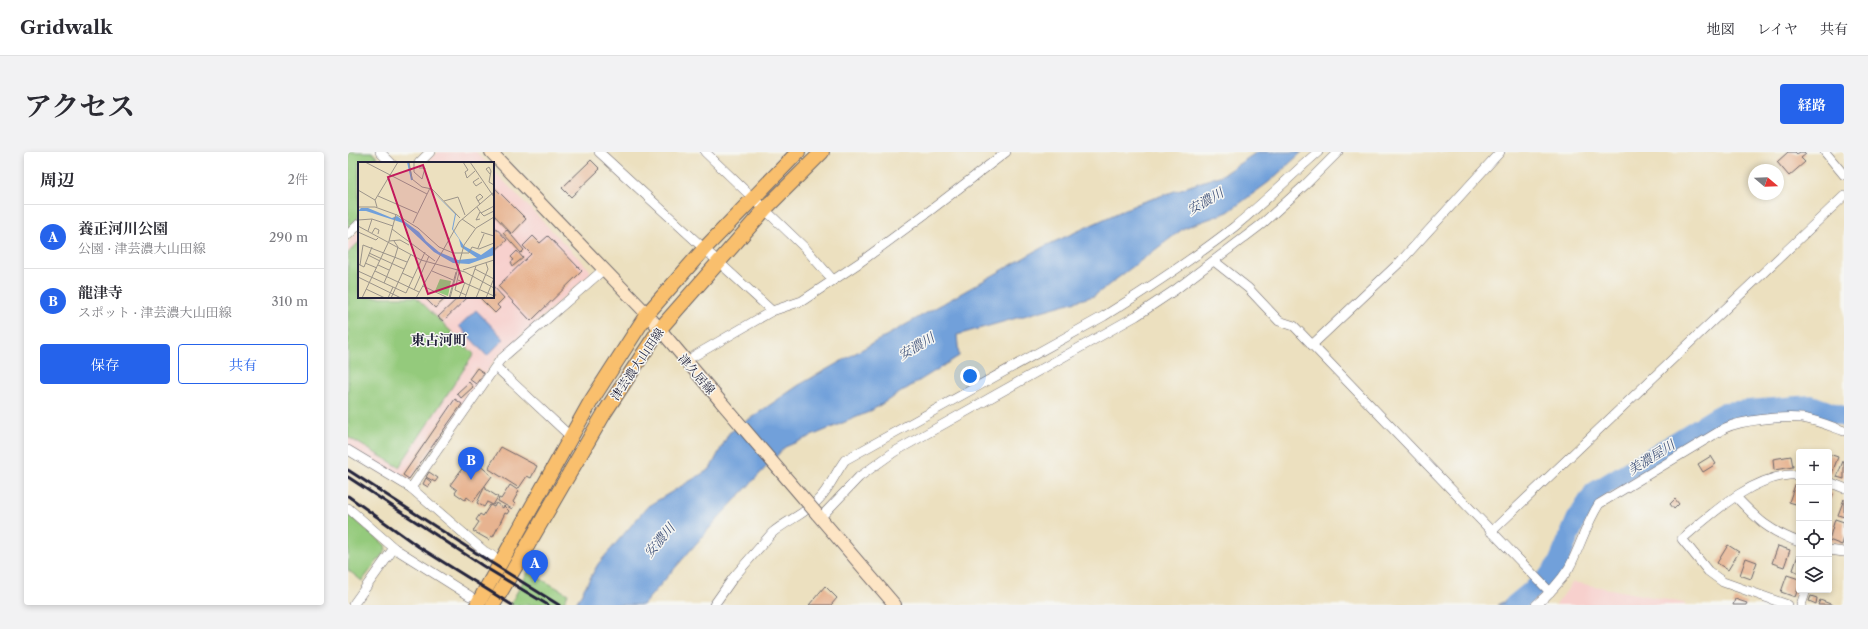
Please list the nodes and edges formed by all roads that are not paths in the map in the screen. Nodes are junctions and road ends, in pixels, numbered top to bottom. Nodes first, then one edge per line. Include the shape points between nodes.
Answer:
1 (380, 152) edge
2 (430, 152) edge
3 (492, 152) edge
4 (599, 152) edge
5 (705, 152) edge
6 (798, 152) edge
7 (822, 152) edge
8 (1318, 152) edge
9 (1338, 152) edge
10 (1500, 152) edge
11 (1825, 152) edge
12 (1003, 153) edge
13 (390, 162) edge
14 (420, 162) edge
15 (1844, 175) edge
16 (1844, 196) edge
17 (753, 198) junction
18 (766, 208) junction
19 (358, 225) edge
20 (348, 235) edge
21 (704, 249) junction
22 (717, 262) junction
23 (1214, 262) junction
24 (603, 270) junction
25 (833, 280) junction
26 (772, 311) junction
27 (647, 314) junction
28 (659, 330) junction
29 (1312, 345) junction
30 (694, 356) dead end
31 (496, 367) junction
32 (1844, 431) edge
33 (570, 436) junction
34 (348, 450) edge
35 (1796, 475) edge
36 (1832, 483) edge
37 (411, 488) junction
38 (1844, 488) edge
39 (1736, 498) junction
40 (348, 508) edge
41 (819, 516) junction
42 (1491, 532) junction
43 (1796, 541) edge
44 (394, 548) junction
45 (1832, 550) edge
46 (1844, 552) edge
47 (493, 556) dead end
48 (1550, 592) junction
49 (1805, 593) edge
50 (474, 600) edge
51 (353, 605) edge
52 (493, 605) edge
53 (714, 605) edge
54 (895, 605) edge
55 (1536, 605) edge
56 (1788, 605) edge
57 (1801, 605) edge

1 - 13 street
2 - 14 street
3 - 24 main road, 津久居線
4 - 21 street
5 - 17 street
6 - 17 main road, 津芸濃大山田線
7 - 18 main road, 津芸濃大山田線
8 - 53 street via 1234,227 1138,295 845,460 819,499 801,515 772,533 733,578
9 - 23 street via 1262,224
10 - 29 street via 1400,262
11 - 15 street
12 - 25 street via 932,209
16 - 42 street
17 - 18 street
17 - 21 main road, 津芸濃大山田線
18 - 22 main road, 津芸濃大山田線
18 - 25 street via 806,248
19 - 20 street
21 - 22 street
21 - 27 main road, 津芸濃大山田線
22 - 26 street
22 - 28 main road, 津芸濃大山田線
23 - 29 street via 1248,288 1279,321 1294,326
23 - 41 street via 1136,316 894,452 859,478
24 - 27 main road, 津久居線
24 - 31 street via 500,360
25 - 26 street via 802,301
26 - 30 street
27 - 28 main road, 津久居線
27 - 33 main road, 津芸濃大山田線
28 - 41 main road, 津久居線, bridge
28 - 52 main road, 津芸濃大山田線 via 605,412
29 - 42 street
31 - 33 street
31 - 37 street
32 - 48 street via 1802,418 1780,418 1734,424 1725,428 1599,504 1590,517 1569,567
33 - 50 main road, 津芸濃大山田線
34 - 37 street
35 - 39 street via 1772,479
36 - 38 street
37 - 47 street
39 - 43 street via 1759,521 1777,534
39 - 56 street via 1715,510 1682,539 1708,571 1723,582
40 - 44 street
41 - 54 main road, 津久居線
42 - 48 street
44 - 50 street
44 - 51 street
45 - 46 street
48 - 55 street
49 - 57 street

